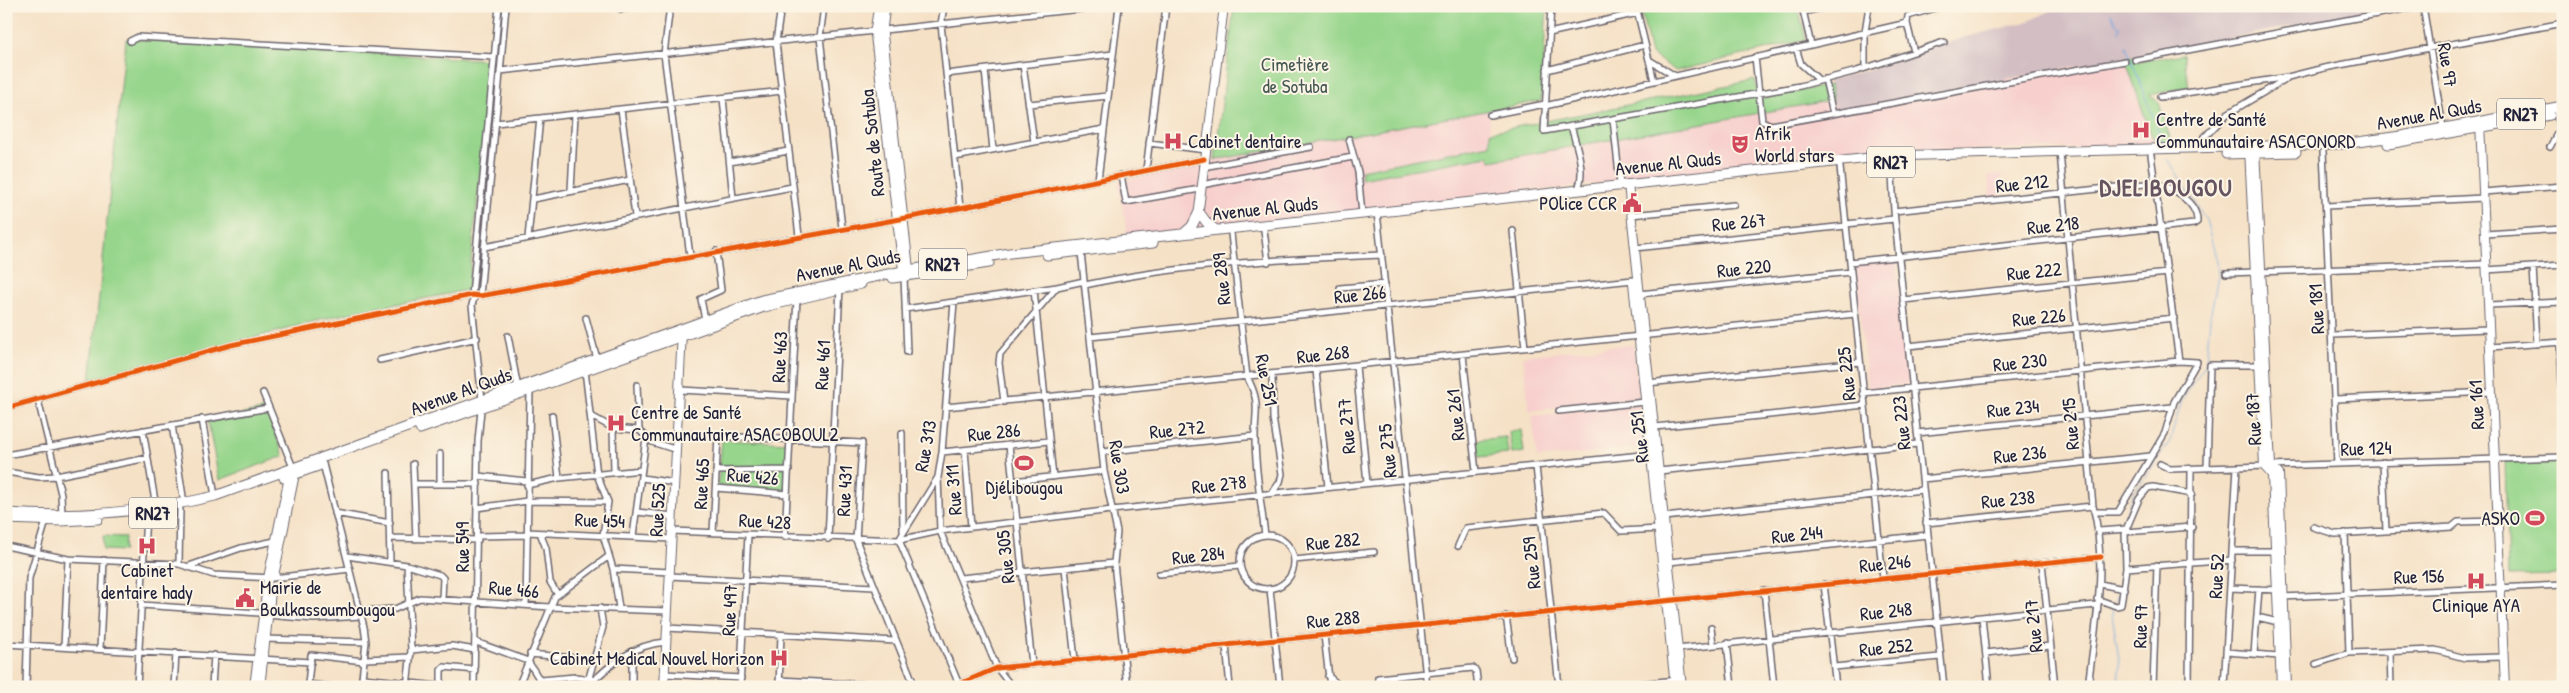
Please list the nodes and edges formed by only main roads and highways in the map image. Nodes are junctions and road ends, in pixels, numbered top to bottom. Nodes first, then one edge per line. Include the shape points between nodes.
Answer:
1 (879, 6) edge
2 (885, 6) edge
3 (878, 31) junction
4 (2561, 111) edge
5 (2480, 125) junction
6 (2252, 150) junction
7 (2172, 152) junction
8 (1891, 159) junction
9 (1624, 186) junction
10 (1378, 214) junction
11 (1216, 230) junction
12 (1183, 234) junction
13 (1194, 235) junction
14 (906, 273) junction
15 (840, 286) junction
16 (682, 332) junction
17 (481, 404) junction
18 (292, 471) junction
19 (182, 506) junction
20 (6, 512) edge
21 (6, 519) edge

1 - 3 main road, Route de Sotuba
2 - 3 main road, Route de Sotuba
3 - 14 main road, Route de Sotuba
4 - 5 main road, Avenue Al Quds / RN27
5 - 6 main road, Avenue Al Quds / RN27 via 2343,144
5 - 6 main road, Avenue Al Quds / RN27 via 2402,142 2323,152
6 - 7 main road, Avenue Al Quds / RN27
6 - 7 main road, Avenue Al Quds / RN27
7 - 8 main road, Avenue Al Quds / RN27
8 - 9 main road, Avenue Al Quds / RN27
8 - 9 main road, Avenue Al Quds / RN27 via 1840,167
9 - 10 main road, Avenue Al Quds / RN27
9 - 10 main road, Avenue Al Quds / RN27
10 - 11 main road, Avenue Al Quds / RN27
10 - 13 main road, Avenue Al Quds / RN27 via 1231,234
11 - 12 main road via 1199,212 1192,226
11 - 13 main road, Avenue Al Quds / RN27
12 - 13 main road, Avenue Al Quds / RN27
12 - 14 main road, Avenue Al Quds / RN27 via 1010,253
13 - 14 main road, Avenue Al Quds / RN27
14 - 15 main road, Avenue Al Quds / RN27
15 - 16 main road, Avenue Al Quds / RN27
15 - 16 main road, Avenue Al Quds / RN27 via 762,300 705,320
16 - 17 main road, Avenue Al Quds / RN27 via 596,359
16 - 17 main road, Avenue Al Quds / RN27 via 530,391
17 - 18 main road, Avenue Al Quds / RN27
17 - 18 main road, Avenue Al Quds / RN27 via 322,464
18 - 19 main road, Avenue Al Quds / RN27
18 - 19 main road, Avenue Al Quds / RN27 via 216,501
19 - 20 main road, Avenue Al Quds / RN27 via 62,515
19 - 21 main road, Avenue Al Quds / RN27 via 95,520

